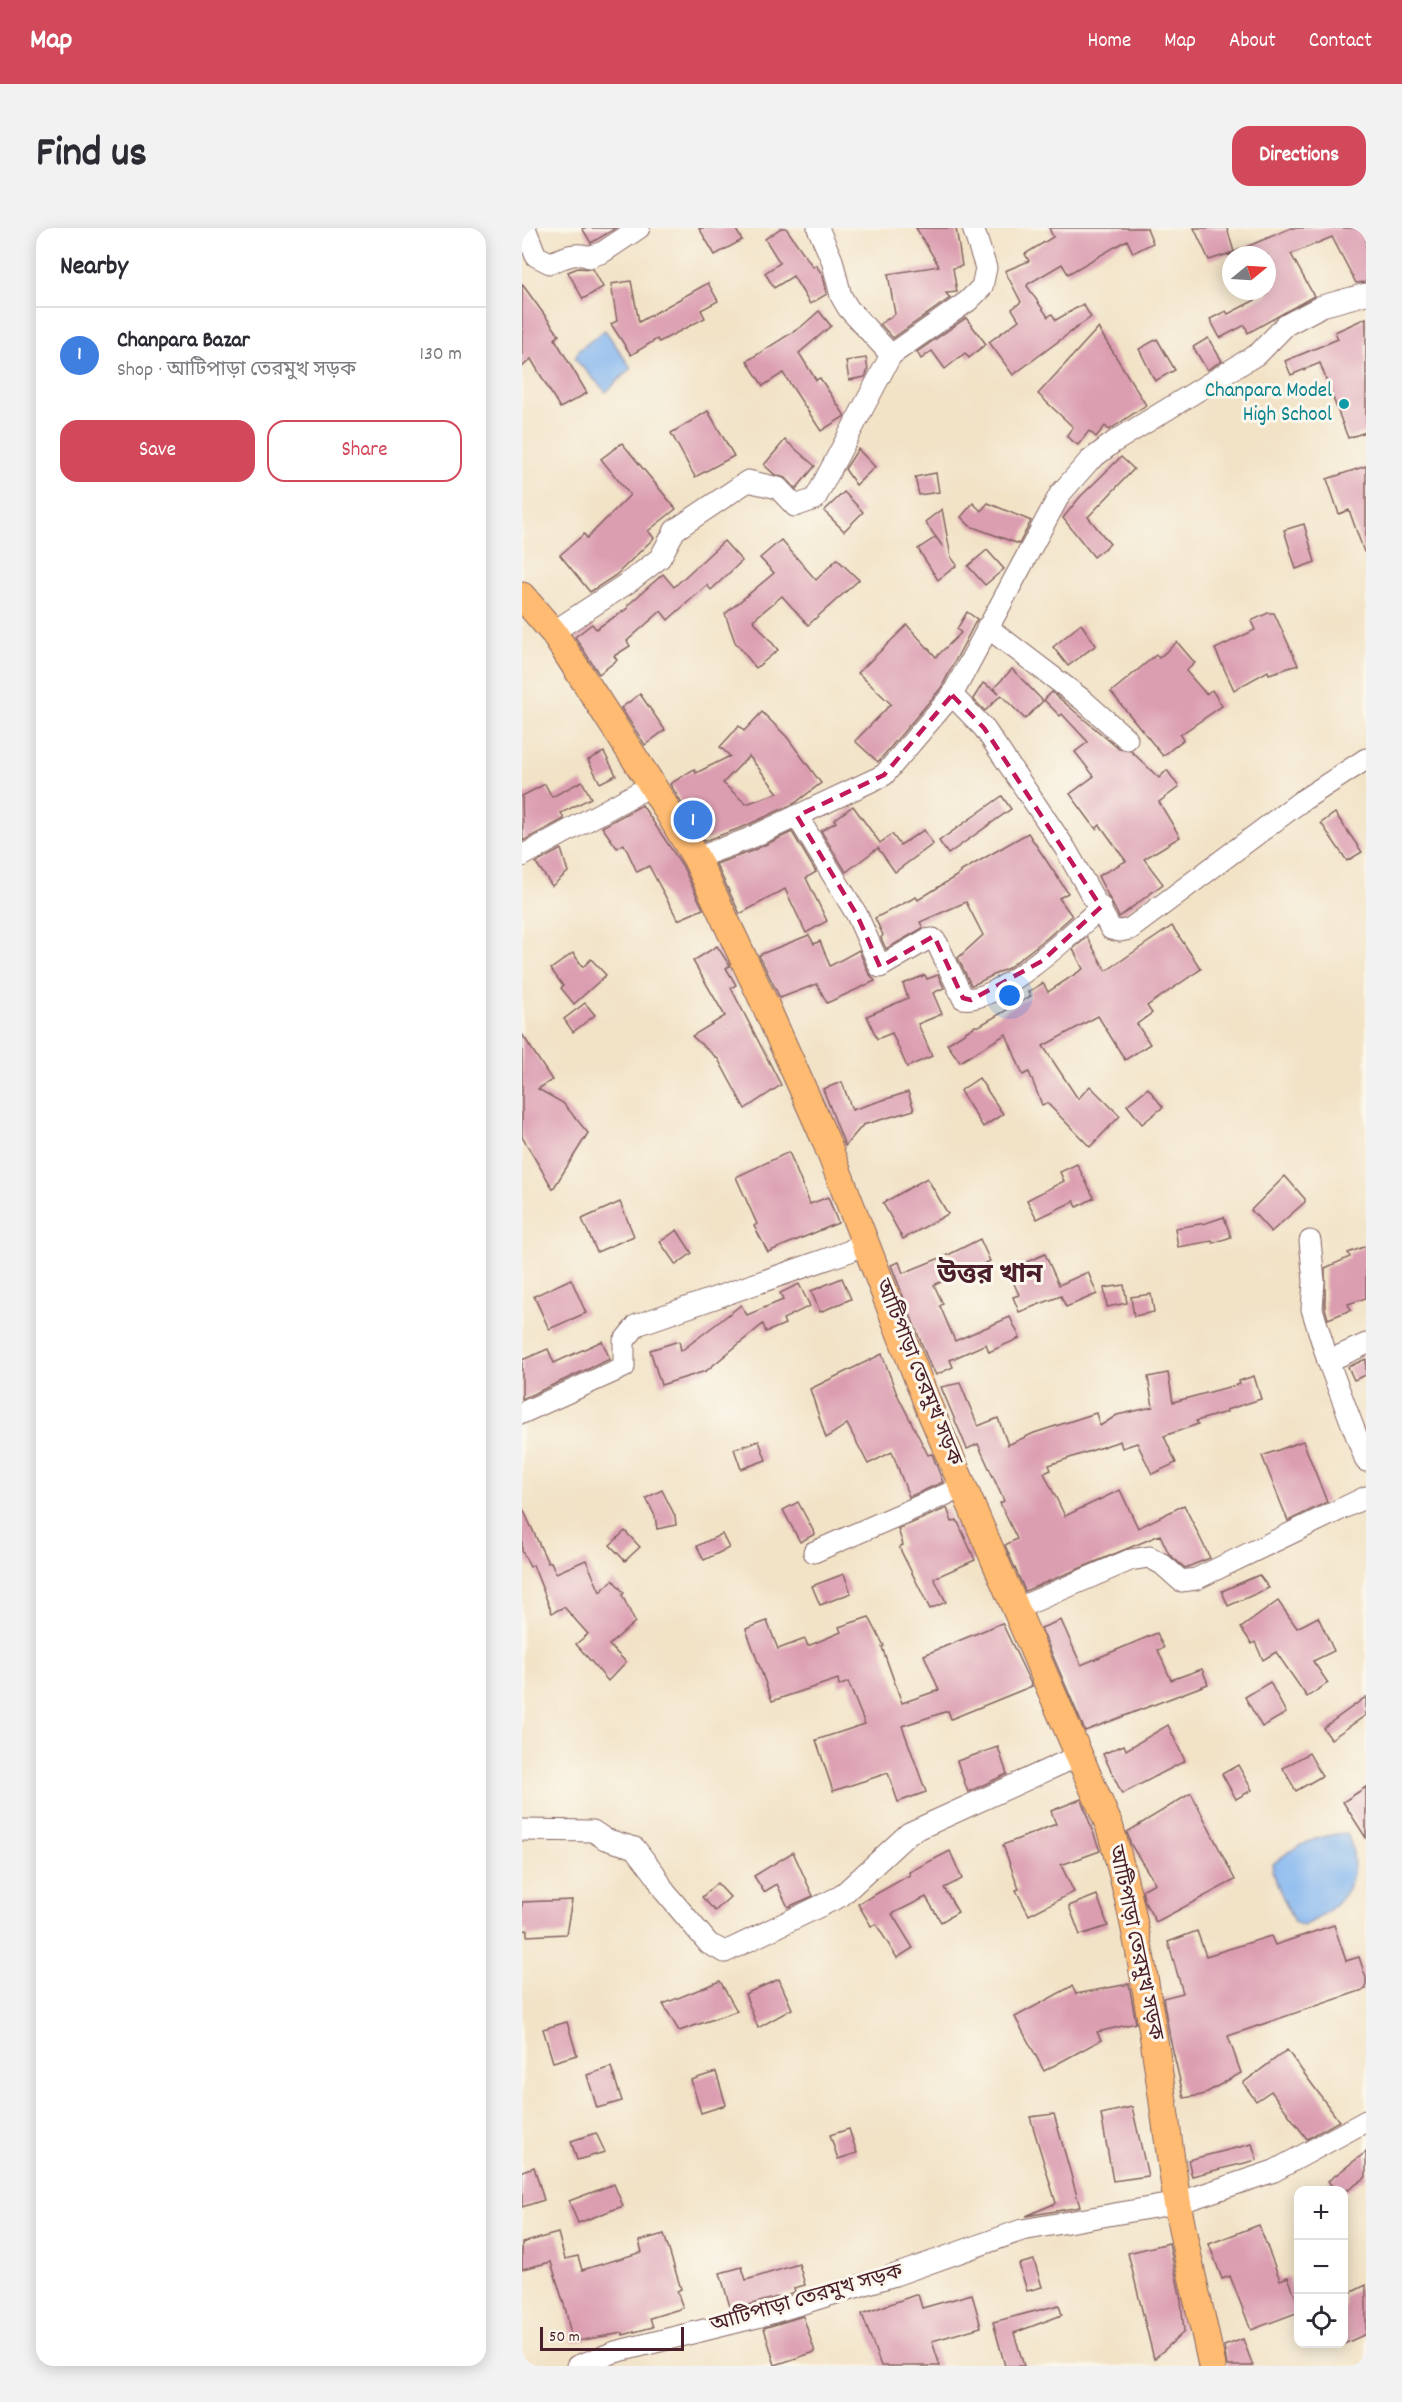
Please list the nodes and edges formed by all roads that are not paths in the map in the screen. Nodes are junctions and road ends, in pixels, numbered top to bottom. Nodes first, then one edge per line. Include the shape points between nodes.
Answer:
1 (525, 228) edge
2 (639, 228) edge
3 (818, 228) edge
4 (973, 228) edge
5 (1366, 294) edge
6 (891, 355) junction
7 (522, 596) edge
8 (987, 627) junction
9 (553, 632) junction
10 (952, 695) junction
11 (1127, 739) dead end
12 (1366, 759) edge
13 (652, 785) junction
14 (797, 816) junction
15 (522, 856) edge
16 (696, 858) junction
17 (1101, 908) junction
18 (865, 1240) junction
19 (1310, 1241) dead end
20 (1366, 1344) edge
21 (1328, 1360) junction
22 (522, 1413) edge
23 (1366, 1461) edge
24 (963, 1487) junction
25 (1366, 1497) edge
26 (814, 1552) dead end
27 (1016, 1609) junction
28 (1078, 1756) junction
29 (522, 1830) edge
30 (1366, 2121) edge
31 (1178, 2203) junction
32 (577, 2366) edge
33 (1212, 2366) edge

1 - 2 street via 536,256 550,263 569,255 589,257 603,252
3 - 6 street via 832,260 841,296
4 - 6 street via 986,268 982,288
5 - 8 street via 1322,306 1286,325 1259,353 1089,461 1060,494
6 - 9 street via 815,499 795,506 778,488 748,481 675,530 660,558
7 - 9 main road, আটিপাড়া তেরমুখ সড়ক
8 - 10 street
8 - 11 street
9 - 13 main road, আটিপাড়া তেরমুখ সড়ক
10 - 14 street via 884,775
10 - 17 street via 984,728
12 - 17 street via 1299,802 1131,929 1111,929
13 - 15 street
13 - 16 main road, আটিপাড়া তেরমুখ সড়ক
14 - 16 street
14 - 17 street via 857,915 880,967 933,939 963,998 986,995 1042,961
16 - 18 main road, আটিপাড়া তেরমুখ সড়ক via 825,1139
18 - 22 street via 850,1251 637,1325 624,1341 624,1367
18 - 24 main road, আটিপাড়া তেরমুখ সড়ক
19 - 21 street via 1312,1309
20 - 21 street
21 - 23 street
24 - 26 street
24 - 27 main road, আটিপাড়া তেরমুখ সড়ক
25 - 27 street via 1196,1579 1180,1581 1149,1557 1130,1560
27 - 28 main road, আটিপাড়া তেরমুখ সড়ক
28 - 29 street via 909,1833 841,1896 725,1952 709,1944 665,1892 635,1848 593,1831
28 - 31 main road, আটিপাড়া তেরমুখ সড়ক via 1109,1825 1123,1872 1158,2058
30 - 31 street via 1274,2171
31 - 32 street, আটিপাড়া তেরমুখ সড়ক via 1022,2230 884,2279 761,2316 615,2352
31 - 33 main road, আটিপাড়া তেরমুখ সড়ক

